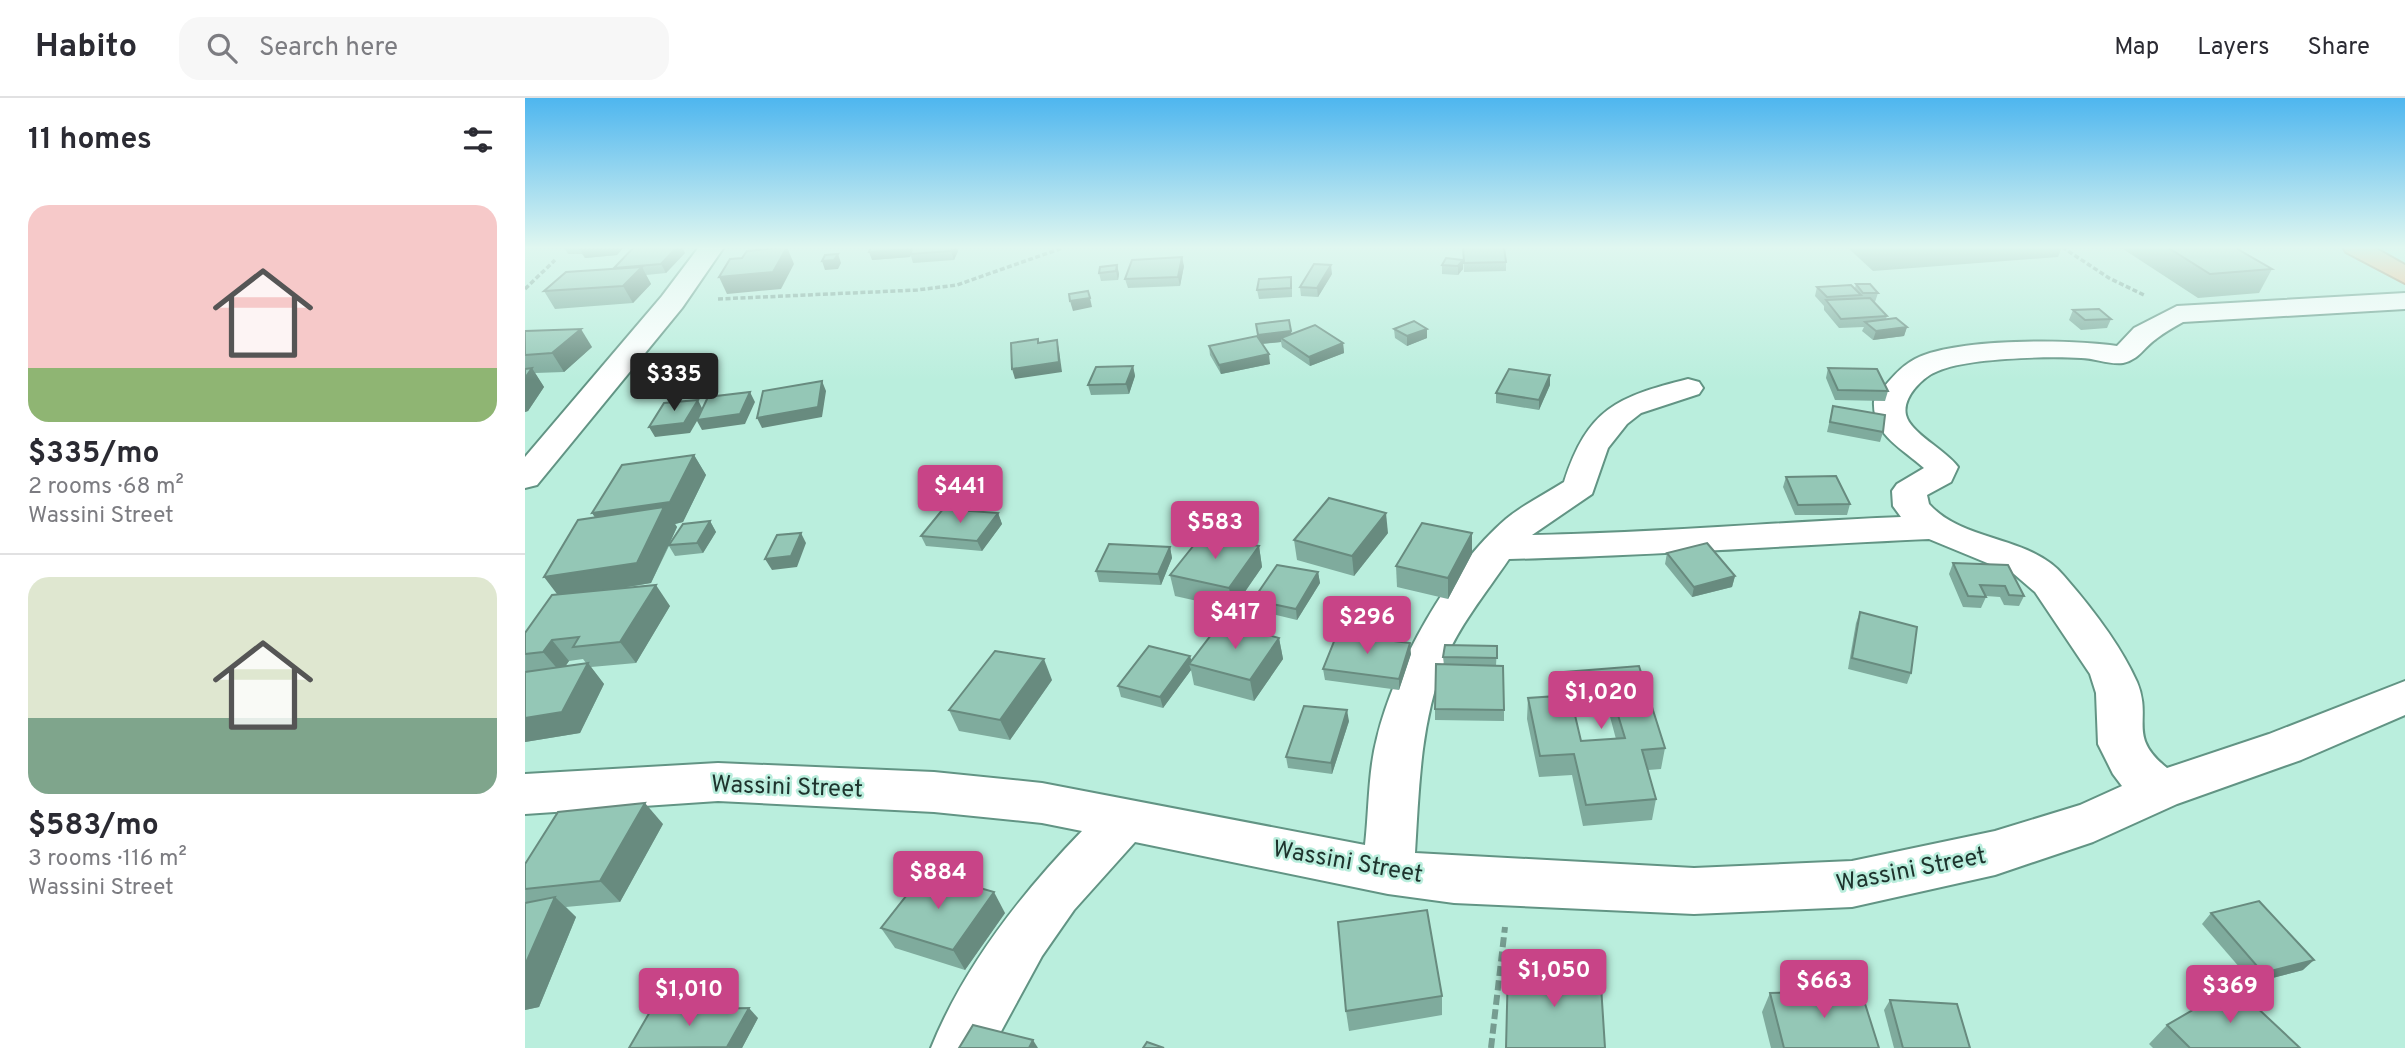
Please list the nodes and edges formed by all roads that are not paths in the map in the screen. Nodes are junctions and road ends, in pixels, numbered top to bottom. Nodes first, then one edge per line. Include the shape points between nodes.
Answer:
1 (680, 291) edge
2 (2405, 301) edge
3 (1688, 388) dead end
4 (525, 478) edge
5 (1933, 527) junction
6 (1498, 547) junction
7 (2405, 697) edge
8 (2159, 790) junction
9 (525, 794) edge
10 (1125, 820) junction
11 (1388, 872) junction
12 (960, 1048) edge

1 - 4 street
2 - 5 street via 2177,314 2119,355 2081,349 2022,351 1927,364 1897,391 1889,408 1907,440 1941,467 1939,475 1909,491 1908,498
3 - 6 street via 1630,406 1615,417 1592,447 1580,487 1521,525
5 - 6 street via 1618,545
5 - 8 street via 2020,561 2041,574 2116,683 2122,755
6 - 11 street via 1440,631 1409,699 1399,740
7 - 8 street, Wassini Street via 2285,747
8 - 11 street, Wassini Street via 2093,821 1996,853 1852,884 1694,891 1510,884
9 - 10 street, Wassini Street via 718,782 934,792 1042,803
10 - 11 street, Wassini Street
10 - 12 street via 1056,894 1023,938

